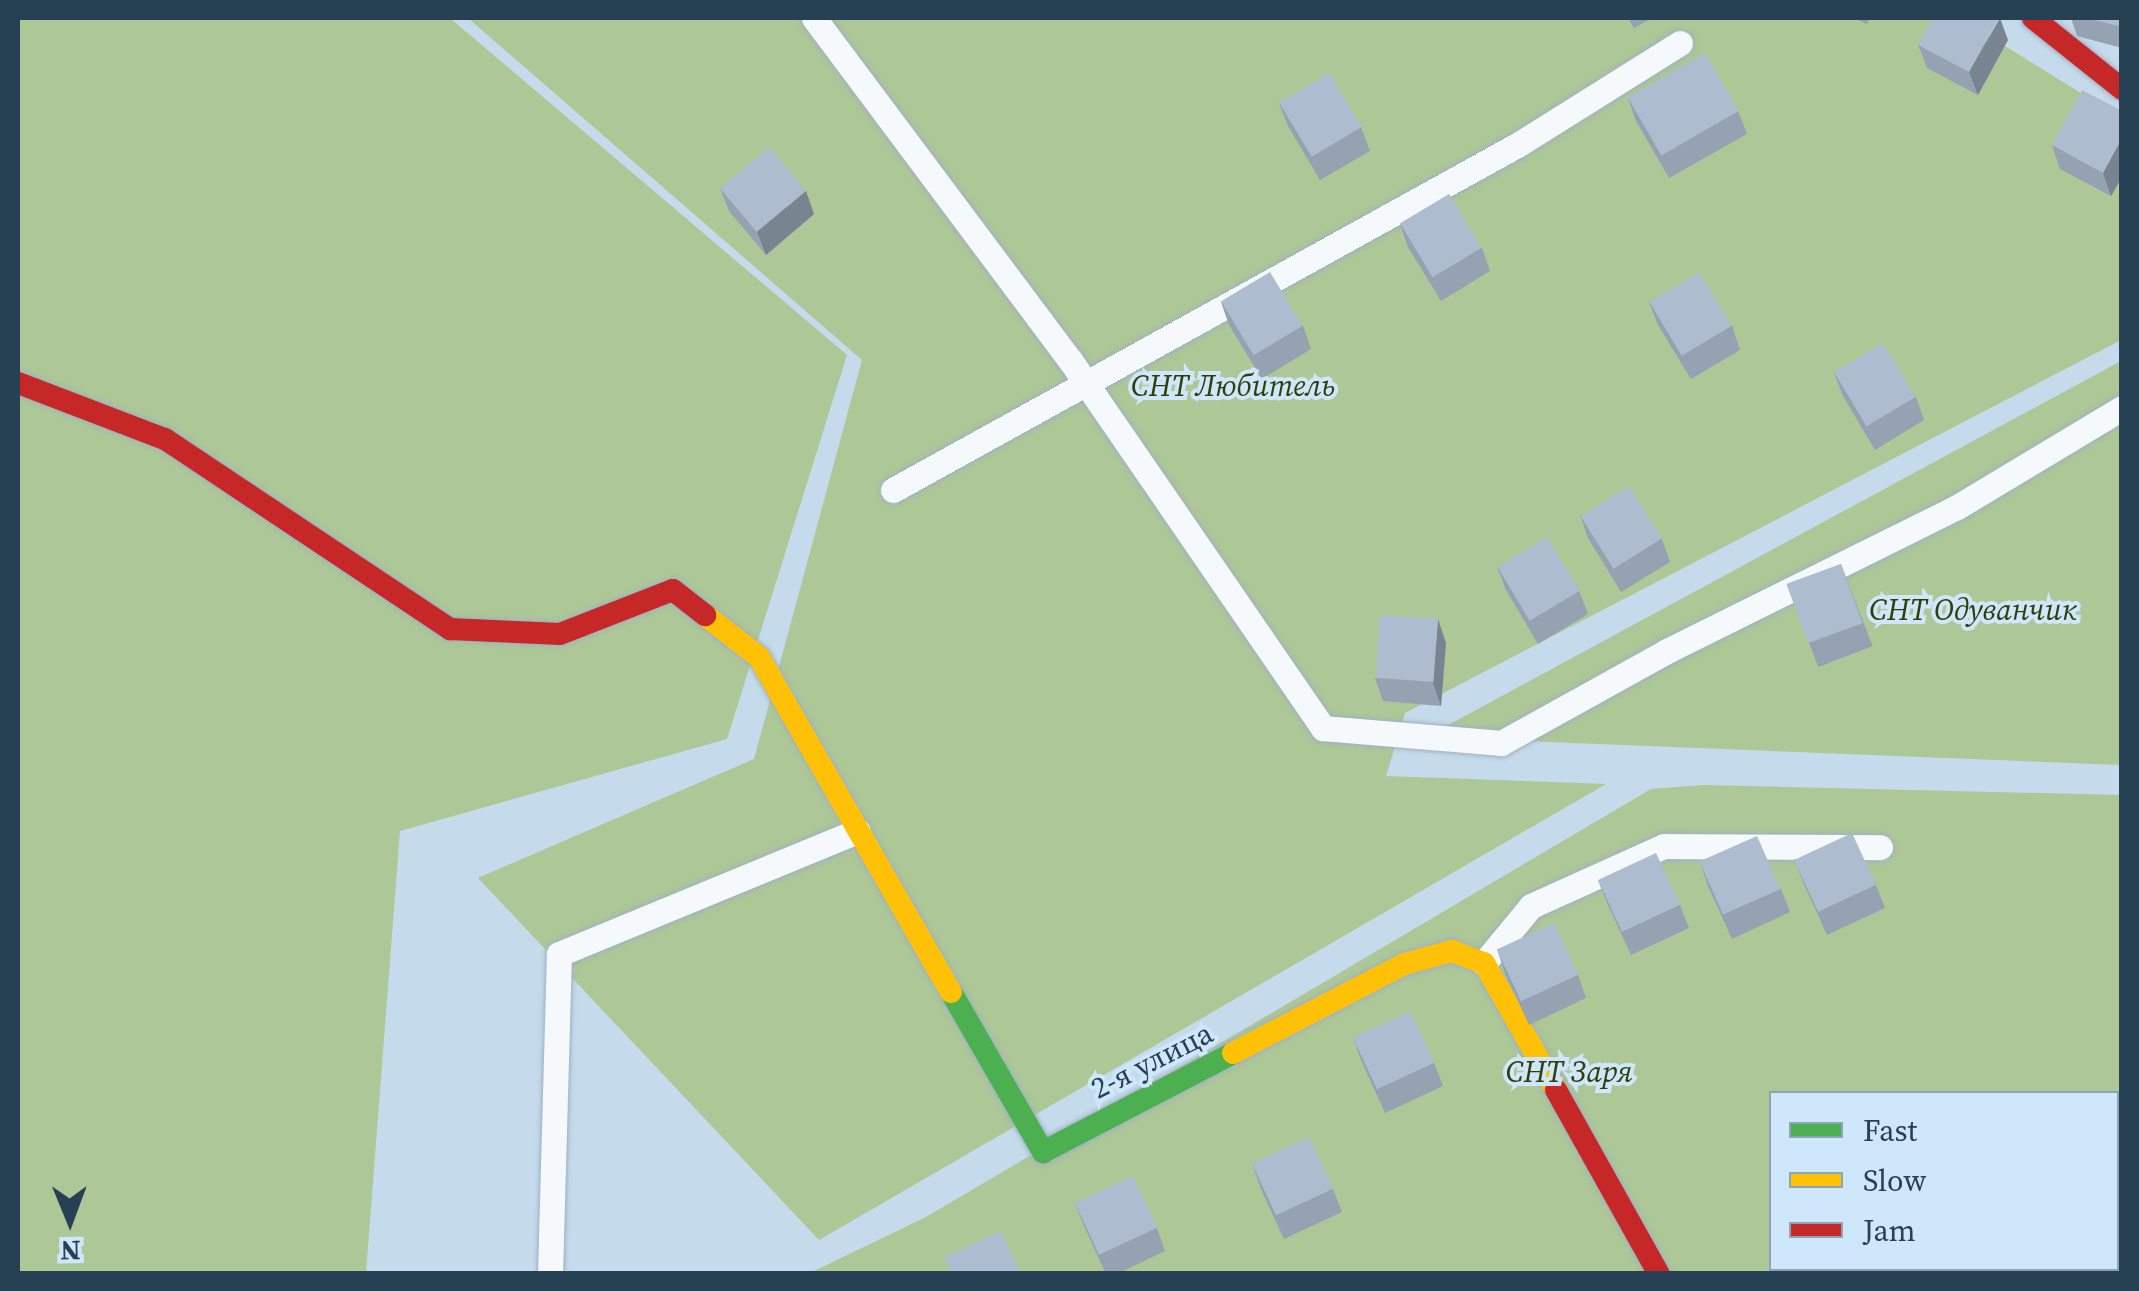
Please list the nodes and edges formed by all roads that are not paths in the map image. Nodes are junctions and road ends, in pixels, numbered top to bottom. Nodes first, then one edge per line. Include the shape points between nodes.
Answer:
1 (814, 18) edge
2 (2033, 18) edge
3 (1680, 43) dead end
4 (2122, 89) edge
5 (18, 384) edge
6 (1088, 385) junction
7 (2122, 408) edge
8 (893, 490) dead end
9 (858, 831) junction
10 (1880, 848) dead end
11 (1484, 963) junction
12 (550, 1274) edge
13 (1659, 1274) edge

1 - 6 lane
2 - 4 street
3 - 6 lane via 1519,144 1292,264
5 - 9 street, 2-я улица via 165,439 450,629 560,634 673,590 759,657
6 - 7 lane via 1323,728 1500,743 1958,506
6 - 8 lane
9 - 11 street, 2-я улица via 1043,1152 1404,964 1452,951
9 - 12 lane via 559,954
10 - 11 lane via 1664,846 1531,906
11 - 13 street

